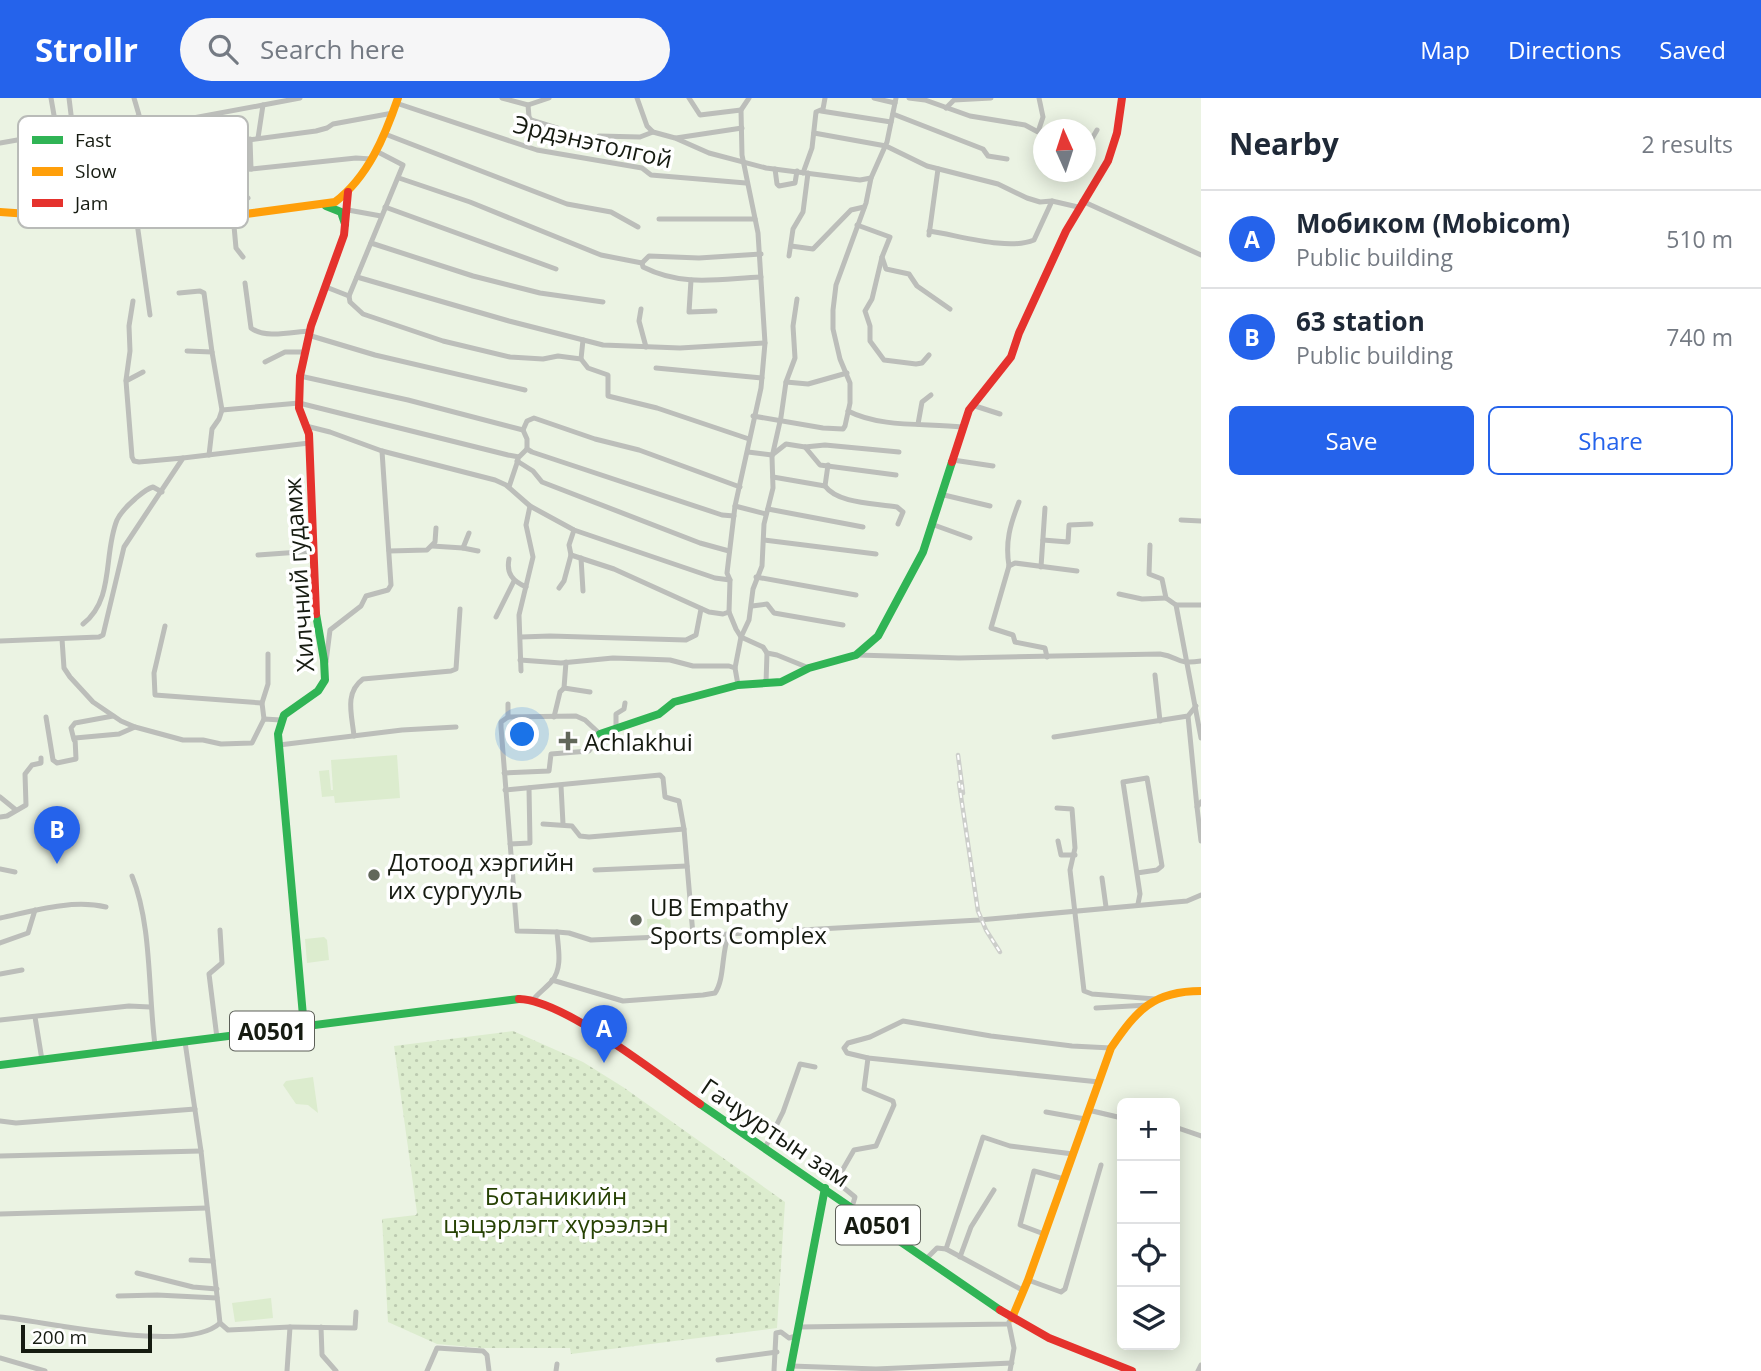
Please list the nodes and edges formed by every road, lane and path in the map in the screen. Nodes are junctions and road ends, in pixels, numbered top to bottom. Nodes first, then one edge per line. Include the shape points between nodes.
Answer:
1 (51, 98) edge
2 (69, 98) edge
3 (134, 98) edge
4 (300, 98) edge
5 (502, 98) edge
6 (549, 98) edge
7 (637, 98) edge
8 (689, 98) edge
9 (749, 98) edge
10 (825, 98) edge
11 (874, 98) edge
12 (909, 98) edge
13 (991, 98) edge
14 (1039, 98) edge
15 (1122, 98) edge
16 (397, 100) edge
17 (515, 100) edge
18 (895, 100) edge
19 (263, 105) junction
20 (528, 105) junction
21 (946, 108) junction
22 (741, 110) junction
23 (821, 111) junction
24 (393, 113) junction
25 (893, 114) junction
26 (55, 116) edge
27 (72, 116) edge
28 (138, 116) edge
29 (204, 116) edge
30 (1043, 119) edge
31 (891, 122) junction
32 (742, 128) junction
33 (560, 129) dead end
34 (1033, 130) edge
35 (653, 132) junction
36 (814, 133) junction
37 (385, 134) junction
38 (599, 136) dead end
39 (258, 138) junction
40 (674, 138) junction
41 (250, 139) joint
42 (18, 140) edge
43 (0, 143) edge
44 (886, 146) junction
45 (373, 155) junction
46 (1007, 159) dead end
47 (743, 163) junction
48 (248, 169) edge
49 (251, 169) junction
50 (775, 169) junction
51 (938, 169) junction
52 (802, 172) junction
53 (399, 178) junction
54 (872, 178) junction
55 (746, 183) junction
56 (348, 192) junction
57 (1052, 201) junction
58 (1080, 204) junction
59 (337, 205) junction
60 (385, 207) junction
61 (864, 207) junction
62 (348, 210) junction
63 (0, 212) edge
64 (18, 213) edge
65 (248, 213) edge
66 (381, 216) junction
67 (659, 219) dead end
68 (754, 219) junction
69 (858, 225) junction
70 (346, 227) junction
71 (638, 227) dead end
72 (138, 228) edge
73 (234, 228) edge
74 (371, 243) junction
75 (790, 246) junction
76 (761, 254) junction
77 (1201, 255) edge
78 (789, 256) dead end
79 (243, 257) dead end
80 (882, 257) junction
81 (642, 263) junction
82 (555, 269) dead end
83 (357, 277) junction
84 (761, 277) junction
85 (691, 280) junction
86 (244, 283) dead end
87 (326, 287) junction
88 (179, 293) dead end
89 (349, 296) junction
90 (797, 299) dead end
91 (133, 301) dead end
92 (603, 302) dead end
93 (641, 309) dead end
94 (950, 309) dead end
95 (715, 311) dead end
96 (150, 315) dead end
97 (309, 333) junction
98 (583, 340) junction
99 (765, 343) junction
100 (646, 347) junction
101 (187, 351) dead end
102 (212, 352) junction
103 (304, 352) junction
104 (929, 355) dead end
105 (580, 359) junction
106 (265, 362) dead end
107 (656, 368) dead end
108 (143, 372) dead end
109 (847, 373) junction
110 (300, 376) junction
111 (762, 378) junction
112 (126, 381) junction
113 (786, 382) junction
114 (525, 390) dead end
115 (931, 395) dead end
116 (299, 403) junction
117 (972, 404) junction
118 (222, 410) junction
119 (848, 411) junction
120 (1000, 414) dead end
121 (753, 416) junction
122 (780, 420) junction
123 (918, 424) junction
124 (306, 426) junction
125 (962, 427) junction
126 (523, 430) junction
127 (749, 439) junction
128 (309, 443) junction
129 (805, 446) junction
130 (527, 449) junction
131 (382, 451) junction
132 (748, 452) junction
133 (899, 452) dead end
134 (209, 455) junction
135 (772, 455) junction
136 (183, 458) junction
137 (518, 459) junction
138 (953, 460) junction
139 (828, 465) junction
140 (993, 467) dead end
141 (896, 475) dead end
142 (773, 477) junction
143 (825, 486) junction
144 (509, 487) junction
145 (740, 487) junction
146 (162, 492) junction
147 (944, 495) junction
148 (1019, 502) dead end
149 (530, 506) junction
150 (735, 506) junction
151 (990, 506) dead end
152 (1045, 508) dead end
153 (767, 511) junction
154 (734, 516) junction
155 (1181, 520) dead end
156 (1201, 522) edge
157 (898, 524) dead end
158 (1091, 524) dead end
159 (934, 525) junction
160 (863, 527) dead end
161 (436, 528) dead end
162 (574, 530) junction
163 (469, 533) dead end
164 (970, 538) dead end
165 (764, 540) junction
166 (1043, 540) junction
167 (1150, 545) dead end
168 (432, 546) junction
169 (463, 548) junction
170 (314, 551) junction
171 (389, 551) junction
172 (478, 551) dead end
173 (729, 551) junction
174 (876, 554) dead end
175 (258, 555) dead end
176 (571, 555) junction
177 (581, 558) junction
178 (509, 559) dead end
179 (1009, 566) junction
180 (108, 567) junction
181 (1041, 567) junction
182 (1077, 572) dead end
183 (117, 574) junction
184 (756, 577) junction
185 (730, 580) junction
186 (514, 581) junction
187 (526, 587) junction
188 (559, 589) dead end
189 (583, 591) dead end
190 (1119, 594) dead end
191 (856, 595) dead end
192 (1166, 598) junction
193 (1201, 605) edge
194 (752, 606) junction
195 (1176, 606) junction
196 (460, 609) dead end
197 (701, 609) junction
198 (729, 612) junction
199 (496, 617) dead end
200 (83, 624) dead end
201 (843, 625) dead end
202 (165, 626) dead end
203 (521, 637) junction
204 (741, 637) junction
205 (62, 639) junction
206 (0, 641) edge
207 (767, 653) junction
208 (268, 654) dead end
209 (856, 655) junction
210 (1047, 657) junction
211 (520, 660) junction
212 (1201, 661) edge
213 (566, 662) junction
214 (1186, 664) junction
215 (325, 666) junction
216 (735, 668) junction
217 (809, 668) junction
218 (521, 671) dead end
219 (1155, 675) dead end
220 (766, 683) junction
221 (738, 685) junction
222 (564, 688) junction
223 (590, 692) dead end
224 (1197, 701) edge
225 (625, 702) dead end
226 (262, 703) junction
227 (508, 704) dead end
228 (113, 716) junction
229 (1188, 716) junction
230 (508, 717) junction
231 (554, 717) junction
232 (46, 718) dead end
233 (264, 719) junction
234 (281, 720) junction
235 (1160, 721) junction
236 (135, 727) junction
237 (456, 727) dead end
238 (616, 729) junction
239 (600, 734) junction
240 (354, 736) junction
241 (1054, 737) dead end
242 (1201, 738) edge
243 (74, 740) junction
244 (279, 745) junction
245 (41, 758) dead end
246 (504, 774) junction
247 (561, 786) junction
248 (529, 788) junction
249 (505, 790) junction
250 (0, 797) edge
251 (1199, 804) edge
252 (1057, 808) dead end
253 (16, 810) junction
254 (0, 817) edge
255 (543, 824) dead end
256 (564, 824) junction
257 (684, 829) junction
258 (1058, 841) dead end
259 (1201, 841) edge
260 (510, 844) junction
261 (1075, 855) junction
262 (687, 866) junction
263 (0, 869) edge
264 (595, 870) dead end
265 (15, 872) dead end
266 (1137, 873) junction
267 (132, 876) dead end
268 (1102, 878) dead end
269 (1201, 895) edge
270 (1138, 904) junction
271 (106, 907) dead end
272 (1106, 907) junction
273 (0, 910) edge
274 (35, 910) junction
275 (1075, 912) junction
276 (1, 918) edge
277 (220, 930) dead end
278 (557, 932) junction
279 (729, 934) junction
280 (693, 935) junction
281 (0, 943) edge
282 (22, 970) dead end
283 (0, 974) edge
284 (552, 980) junction
285 (1201, 991) edge
286 (1155, 999) junction
287 (532, 1001) junction
288 (1148, 1006) junction
289 (150, 1007) junction
290 (1096, 1008) dead end
291 (35, 1017) junction
292 (0, 1020) edge
293 (304, 1027) junction
294 (217, 1038) junction
295 (185, 1042) junction
296 (155, 1046) junction
297 (1111, 1048) junction
298 (868, 1058) junction
299 (42, 1060) junction
300 (0, 1065) edge
301 (815, 1067) dead end
302 (1099, 1082) junction
303 (195, 1109) junction
304 (1046, 1112) dead end
305 (1087, 1115) junction
306 (1117, 1118) edge
307 (0, 1121) edge
308 (1180, 1129) edge
309 (1201, 1136) edge
310 (765, 1147) junction
311 (201, 1151) junction
312 (1073, 1154) junction
313 (0, 1156) edge
314 (1101, 1165) dead end
315 (1064, 1179) junction
316 (825, 1188) junction
317 (994, 1190) dead end
318 (852, 1207) junction
319 (207, 1208) junction
320 (0, 1214) edge
321 (1044, 1234) junction
322 (946, 1249) junction
323 (960, 1257) junction
324 (926, 1259) junction
325 (191, 1260) dead end
326 (213, 1261) junction
327 (137, 1273) dead end
328 (1028, 1280) junction
329 (216, 1289) junction
330 (1024, 1291) junction
331 (118, 1296) dead end
332 (217, 1298) junction
333 (356, 1312) dead end
334 (0, 1317) edge
335 (1011, 1321) junction
336 (220, 1323) junction
337 (289, 1327) junction
338 (321, 1327) junction
339 (797, 1332) junction
340 (776, 1352) junction
341 (0, 1358) edge
342 (718, 1360) dead end
343 (1012, 1363) junction
344 (1201, 1365) edge
345 (790, 1368) edge
346 (45, 1371) edge
347 (287, 1371) edge
348 (336, 1371) edge
349 (428, 1371) edge
350 (489, 1371) edge
351 (774, 1371) edge
352 (1010, 1371) edge
353 (1132, 1371) edge
354 (1198, 1371) edge

1 - 26 street
2 - 27 street
3 - 28 street
4 - 19 street
5 - 17 street
6 - 20 street
7 - 35 street
8 - 22 street via 700,115
9 - 22 street
10 - 23 street
11 - 18 street
12 - 21 street
13 - 21 street via 954,100
14 - 30 street
15 - 58 main road via 1112,151
16 - 24 main road
16 - 55 street, Эрдэнэтолгой via 537,150 642,168 651,175
17 - 20 street
18 - 25 street
19 - 29 street
19 - 39 street
20 - 33 street via 531,120
21 - 34 street
22 - 32 street
23 - 31 street
23 - 36 street via 816,112
24 - 37 main road
24 - 39 street via 316,131
25 - 31 street
25 - 46 street via 983,149 988,156
31 - 44 street
32 - 40 street
32 - 47 street
35 - 38 street via 640,137
35 - 40 street
36 - 44 street
36 - 52 street
37 - 45 main road
37 - 71 street via 567,204 611,212
39 - 41 street
40 - 47 street
41 - 49 street
42 - 43 street
44 - 51 street
44 - 54 street
45 - 49 street
45 - 53 street via 403,165
45 - 56 main road
47 - 50 street
47 - 55 street
48 - 49 street
50 - 52 street
50 - 52 street via 779,186 795,183
51 - 57 street via 998,184 1032,200
51 - 57 street via 929,233 1024,244 1034,240
52 - 54 street
52 - 75 street via 803,212
53 - 60 street
53 - 81 street via 601,256
54 - 61 street
55 - 68 street
56 - 59 main road
56 - 62 main road, Хилчний гудамж
57 - 58 street
58 - 77 street
58 - 117 main road via 1011,357
59 - 65 main road
59 - 70 main road
60 - 66 street
60 - 82 street
61 - 69 street
61 - 75 street via 851,210 813,250
62 - 66 street
62 - 70 main road, Хилчний гудамж
63 - 64 main road
66 - 74 street
67 - 68 street
68 - 76 street
69 - 80 street via 890,237
69 - 109 street via 836,285 833,310 833,329
70 - 87 main road, Хилчний гудамж
72 - 96 street
73 - 79 street via 236,248
74 - 83 street
74 - 92 street via 472,276
75 - 78 street
76 - 81 street via 649,256
76 - 84 street
80 - 94 street via 886,269 909,274 917,286
80 - 104 street via 865,311 870,341 881,358 890,362 922,363
81 - 85 street via 660,276
83 - 89 street
83 - 98 street
84 - 85 street
84 - 99 street
85 - 95 street via 688,312
86 - 97 street via 251,328 256,332
87 - 89 street
87 - 97 main road, Хилчний гудамж
88 - 102 street via 204,293
89 - 105 street via 363,314 451,343 510,357
90 - 113 street via 794,364
91 - 112 street
93 - 100 street via 639,321
97 - 103 main road, Хилчний гудамж
97 - 114 street via 401,362
98 - 100 street
98 - 105 street
99 - 100 street
99 - 111 street
101 - 102 street
102 - 118 street
103 - 106 street via 285,352
103 - 110 main road, Хилчний гудамж
105 - 127 street via 588,368 608,375 608,397
107 - 111 street
108 - 112 street
109 - 113 street via 808,384
109 - 119 street
110 - 116 main road, Хилчний гудамж
110 - 126 street
111 - 121 street
112 - 136 street via 134,461
113 - 122 street
115 - 123 street via 922,402
116 - 118 street
116 - 124 main road, Хилчний гудамж
116 - 137 street
117 - 120 street
117 - 125 main road
118 - 134 street via 212,429
119 - 122 street via 843,429
119 - 123 street via 864,418
121 - 122 street
121 - 127 street
122 - 135 street
123 - 125 street
124 - 128 main road, Хилчний гудамж
124 - 131 street
125 - 138 main road
126 - 130 street
126 - 145 street via 534,418
127 - 132 street
128 - 134 street
128 - 170 main road, Хилчний гудамж
129 - 133 street
129 - 135 street via 786,444
129 - 139 street via 817,463
130 - 137 street
130 - 154 street
131 - 144 street
131 - 171 street
132 - 135 street
132 - 145 street
134 - 136 street
135 - 142 street
136 - 146 street
137 - 144 street
137 - 173 street via 542,482
138 - 140 street
138 - 147 main road
139 - 141 street
139 - 143 street
142 - 143 street
142 - 153 street
143 - 157 street via 845,498 897,507 903,512
144 - 149 street
145 - 150 street
146 - 180 street via 150,487 127,506 117,520
146 - 183 street via 126,544
147 - 151 street
147 - 159 main road
148 - 179 street via 1008,529
149 - 162 street
149 - 187 street via 526,525 533,557
150 - 153 street
150 - 154 street
152 - 166 street
153 - 160 street
153 - 165 street
154 - 173 street
155 - 156 street
158 - 166 street via 1069,525 1068,542
159 - 164 street
159 - 209 main road via 888,621
161 - 168 street
162 - 176 street
162 - 185 street
163 - 169 street
165 - 174 street
165 - 184 street via 762,566
166 - 181 street
167 - 192 street via 1149,574 1162,579
168 - 169 street
168 - 171 street via 422,551
169 - 172 street
170 - 175 street
170 - 215 main road, Хилчний гудамж via 316,619
171 - 215 street via 390,588 366,596 361,606 330,630
173 - 185 street
176 - 177 street
176 - 188 street
177 - 189 street
177 - 197 street
178 - 186 street via 508,571
179 - 181 street
179 - 210 street via 991,628 1013,635 1015,642 1045,648
180 - 183 street
180 - 200 street via 102,600
181 - 182 street
183 - 205 street via 104,634
184 - 191 street
184 - 194 street
185 - 198 street
186 - 187 street
186 - 199 street
187 - 203 street
190 - 192 street
192 - 195 street
193 - 195 street
194 - 201 street via 767,604 774,613
194 - 204 street
195 - 214 street
196 - 240 street via 456,668 361,680 350,700
197 - 198 street
197 - 203 street via 696,635 686,640
198 - 204 street
202 - 226 street via 155,695
203 - 211 street
204 - 207 street
204 - 216 street
205 - 206 street
205 - 228 street via 64,668 93,702
207 - 217 street
207 - 220 street
208 - 226 street via 268,684
209 - 210 street
209 - 217 main road
210 - 214 street via 1160,654
211 - 213 street
211 - 218 street
212 - 214 street
213 - 216 street via 644,659
213 - 222 street
214 - 224 street
215 - 234 main road, Хилчний гудамж via 320,689
216 - 221 street
217 - 220 main road via 787,680
219 - 235 street
220 - 221 main road
221 - 238 main road via 674,702 659,714
222 - 223 street
222 - 231 street
224 - 229 street
224 - 242 street
225 - 238 street via 616,714
226 - 233 street
227 - 230 street
228 - 236 street
228 - 243 street via 75,723 71,728
229 - 235 street
229 - 251 street
230 - 231 street
230 - 246 street via 501,722
231 - 239 street via 576,716
232 - 243 street via 53,761 76,759
233 - 234 street
233 - 236 street via 252,743 243,745 183,740
234 - 244 main road
235 - 241 street
236 - 243 street via 119,734
237 - 240 street
238 - 239 main road
239 - 246 street via 589,751 551,754 549,771
240 - 244 street
244 - 293 main road
245 - 253 street via 41,763 25,774 26,805
246 - 249 street
247 - 248 street
247 - 256 street
247 - 257 street via 660,775 665,797 679,801
248 - 249 street
248 - 260 street via 530,843
249 - 260 street
250 - 253 street
251 - 259 street
252 - 261 street via 1072,809
253 - 254 street
255 - 256 street
256 - 257 street via 589,837
257 - 262 street
258 - 261 street via 1061,855
260 - 278 street via 517,930
261 - 275 street via 1070,870
262 - 264 street
262 - 280 street
263 - 265 street
266 - 266 street via 1123,782 1147,778 1162,866
266 - 270 street
267 - 289 street via 144,922
268 - 272 street
269 - 270 street via 1186,901
270 - 272 street
271 - 274 street via 85,904
272 - 275 street
273 - 276 street
274 - 276 street
274 - 281 street via 28,933
275 - 279 street
275 - 286 street via 1086,992
277 - 294 street via 222,963 209,974
278 - 280 street via 592,940
278 - 284 street via 559,965
279 - 280 street
279 - 284 street via 715,993 624,1001
282 - 283 street
284 - 287 street
285 - 286 main road
286 - 288 main road
287 - 293 main road, A0501
287 - 310 main road, Гачууртын зам / A0501 via 571,1018
288 - 290 street
288 - 297 main road
289 - 291 street
289 - 296 street
291 - 292 street
291 - 299 street
293 - 294 main road, A0501
294 - 295 main road, A0501
295 - 296 main road, A0501
295 - 303 street
296 - 299 main road, A0501
297 - 298 street via 991,1036 903,1021 844,1048
297 - 302 main road
298 - 302 street
298 - 318 street via 864,1089 894,1105 876,1146 854,1150 839,1176 838,1183 855,1197
299 - 300 main road, A0501
301 - 310 street via 800,1064
302 - 305 main road
303 - 307 street
303 - 311 street
304 - 305 street
305 - 306 street
305 - 312 main road
308 - 309 street
310 - 316 main road, Гачууртын зам / A0501
311 - 313 street
311 - 319 street
312 - 315 main road
312 - 322 street via 1010,1146 983,1137
314 - 328 street via 1065,1289 1061,1292
315 - 321 main road
315 - 321 street via 1034,1171 1020,1225
316 - 318 main road, Гачууртын зам / A0501
316 - 339 main road
317 - 323 street via 971,1227
318 - 324 main road, Гачууртын зам / A0501
319 - 320 street
319 - 326 street
321 - 328 main road
322 - 323 street
322 - 324 street via 937,1248
323 - 330 street
324 - 335 main road, Гачууртын зам / A0501
325 - 326 street
326 - 329 street
327 - 329 street
328 - 330 main road
329 - 332 street
330 - 335 main road
331 - 332 street
332 - 336 street
333 - 338 street via 355,1328
334 - 336 street via 144,1337 188,1336
335 - 339 street
335 - 343 street
335 - 353 main road, Гачууртын зам / A0501
336 - 337 street via 230,1330
337 - 338 street
337 - 347 street
338 - 348 street via 322,1355
339 - 340 street via 789,1338 777,1332
339 - 345 main road
340 - 342 street
340 - 351 street
341 - 346 street
343 - 345 street
343 - 352 street
344 - 354 street
349 - 350 street via 437,1348 483,1351

